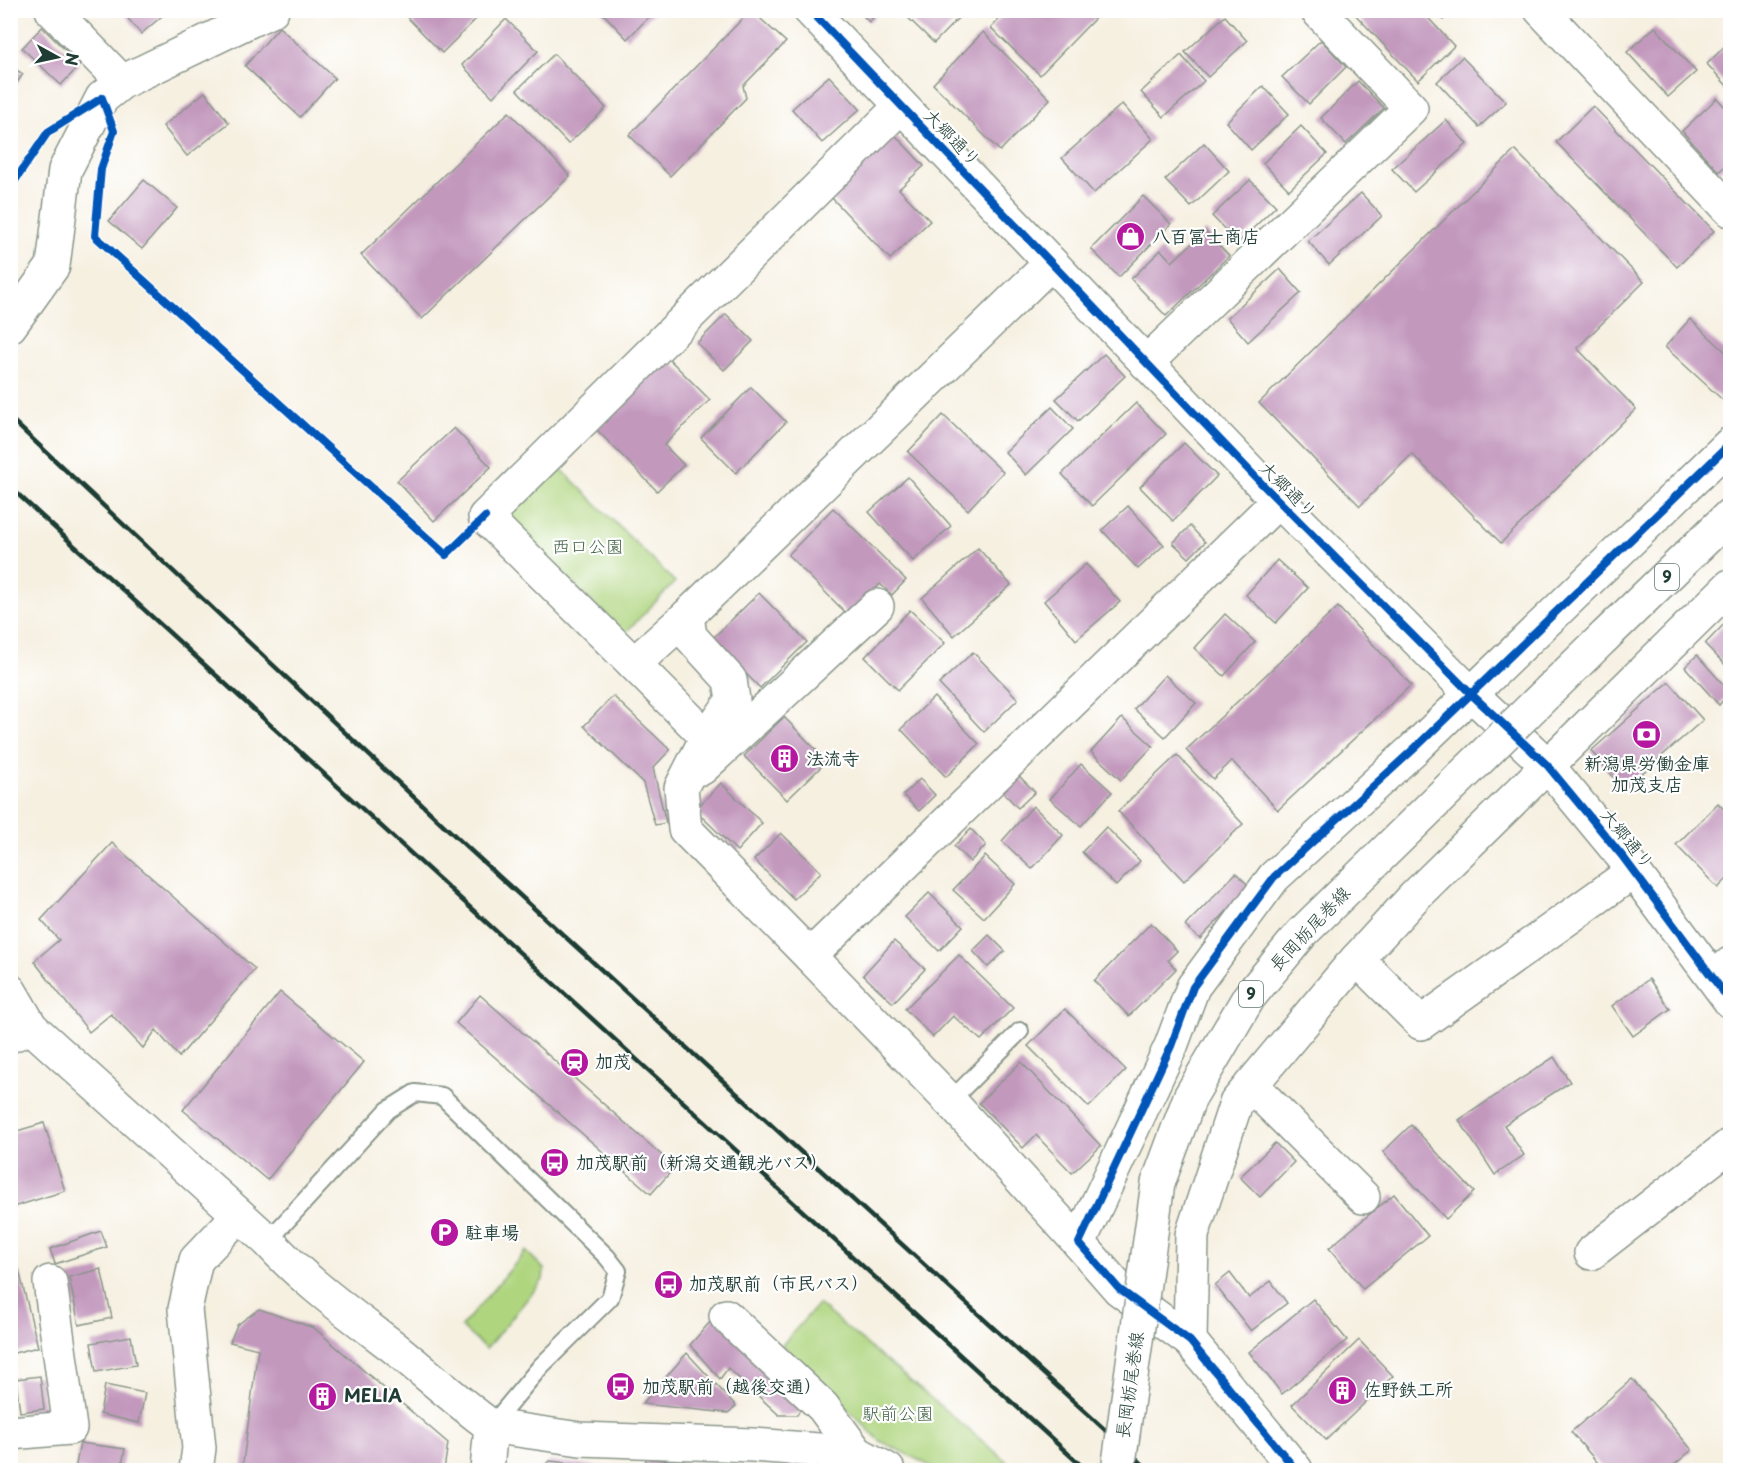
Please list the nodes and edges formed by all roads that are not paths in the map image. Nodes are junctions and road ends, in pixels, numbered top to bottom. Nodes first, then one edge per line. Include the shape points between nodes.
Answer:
1 (52, 10) edge
2 (272, 10) edge
3 (810, 10) edge
4 (1317, 10) edge
5 (1541, 10) edge
6 (220, 21) edge
7 (122, 82) junction
8 (901, 106) junction
9 (1731, 210) edge
10 (1051, 263) junction
11 (10, 326) edge
12 (1146, 363) junction
13 (1731, 444) edge
14 (1278, 501) junction
15 (1731, 515) edge
16 (1731, 586) edge
17 (877, 606) dead end
18 (687, 616) junction
19 (634, 664) junction
20 (1470, 693) junction
21 (707, 737) junction
22 (1547, 765) junction
23 (681, 788) junction
24 (1634, 871) junction
25 (810, 956) junction
26 (1358, 958) junction
27 (1726, 981) edge
28 (10, 991) edge
29 (21, 1031) edge
30 (1020, 1031) dead end
31 (1251, 1085) junction
32 (950, 1101) junction
33 (1731, 1144) edge
34 (1364, 1197) dead end
35 (238, 1216) junction
36 (268, 1241) junction
37 (1079, 1243) junction
38 (1591, 1253) dead end
39 (50, 1282) dead end
40 (726, 1316) dead end
41 (1190, 1341) junction
42 (491, 1426) junction
43 (10, 1433) edge
44 (752, 1458) edge
45 (856, 1462) edge
46 (196, 1470) edge
47 (487, 1470) edge
48 (888, 1470) edge
49 (1118, 1470) edge
50 (1296, 1470) edge

1 - 7 street
2 - 6 street
3 - 8 street, 大郷通り
4 - 12 street via 1411,108
5 - 9 street
6 - 7 street
7 - 11 street via 102,98 65,170 53,266
8 - 10 street, 大郷通り
8 - 19 street via 485,517
10 - 12 street, 大郷通り
10 - 18 street
12 - 14 street, 大郷通り
13 - 20 street
14 - 20 street, 大郷通り
14 - 25 street
15 - 49 street, 長岡栃尾巻線 / 9, bridge via 1302,933 1249,997 1190,1097 1158,1182
16 - 22 street
17 - 23 street
18 - 19 street
18 - 21 street via 690,636 730,680 733,700
19 - 21 street
20 - 22 street, 大郷通り
20 - 37 street via 1274,877 1193,987 1171,1046
21 - 23 street
22 - 24 street, 大郷通り
22 - 26 street
23 - 25 street via 685,828
24 - 26 street via 1421,1023
24 - 27 street, 大郷通り
25 - 32 street
26 - 31 street
28 - 29 street
29 - 35 street
30 - 32 lane
31 - 34 street
31 - 41 street via 1236,1103 1192,1235
32 - 37 street
33 - 38 street
35 - 36 street
35 - 46 street via 196,1260 185,1309 199,1448
36 - 42 street via 292,1268
36 - 42 lane via 388,1110 415,1093 442,1096 618,1271 610,1298 541,1366
37 - 41 street via 1119,1288
39 - 43 street via 70,1428
40 - 45 street via 823,1407
41 - 50 street
42 - 44 street
42 - 47 street
44 - 45 street
45 - 48 street

